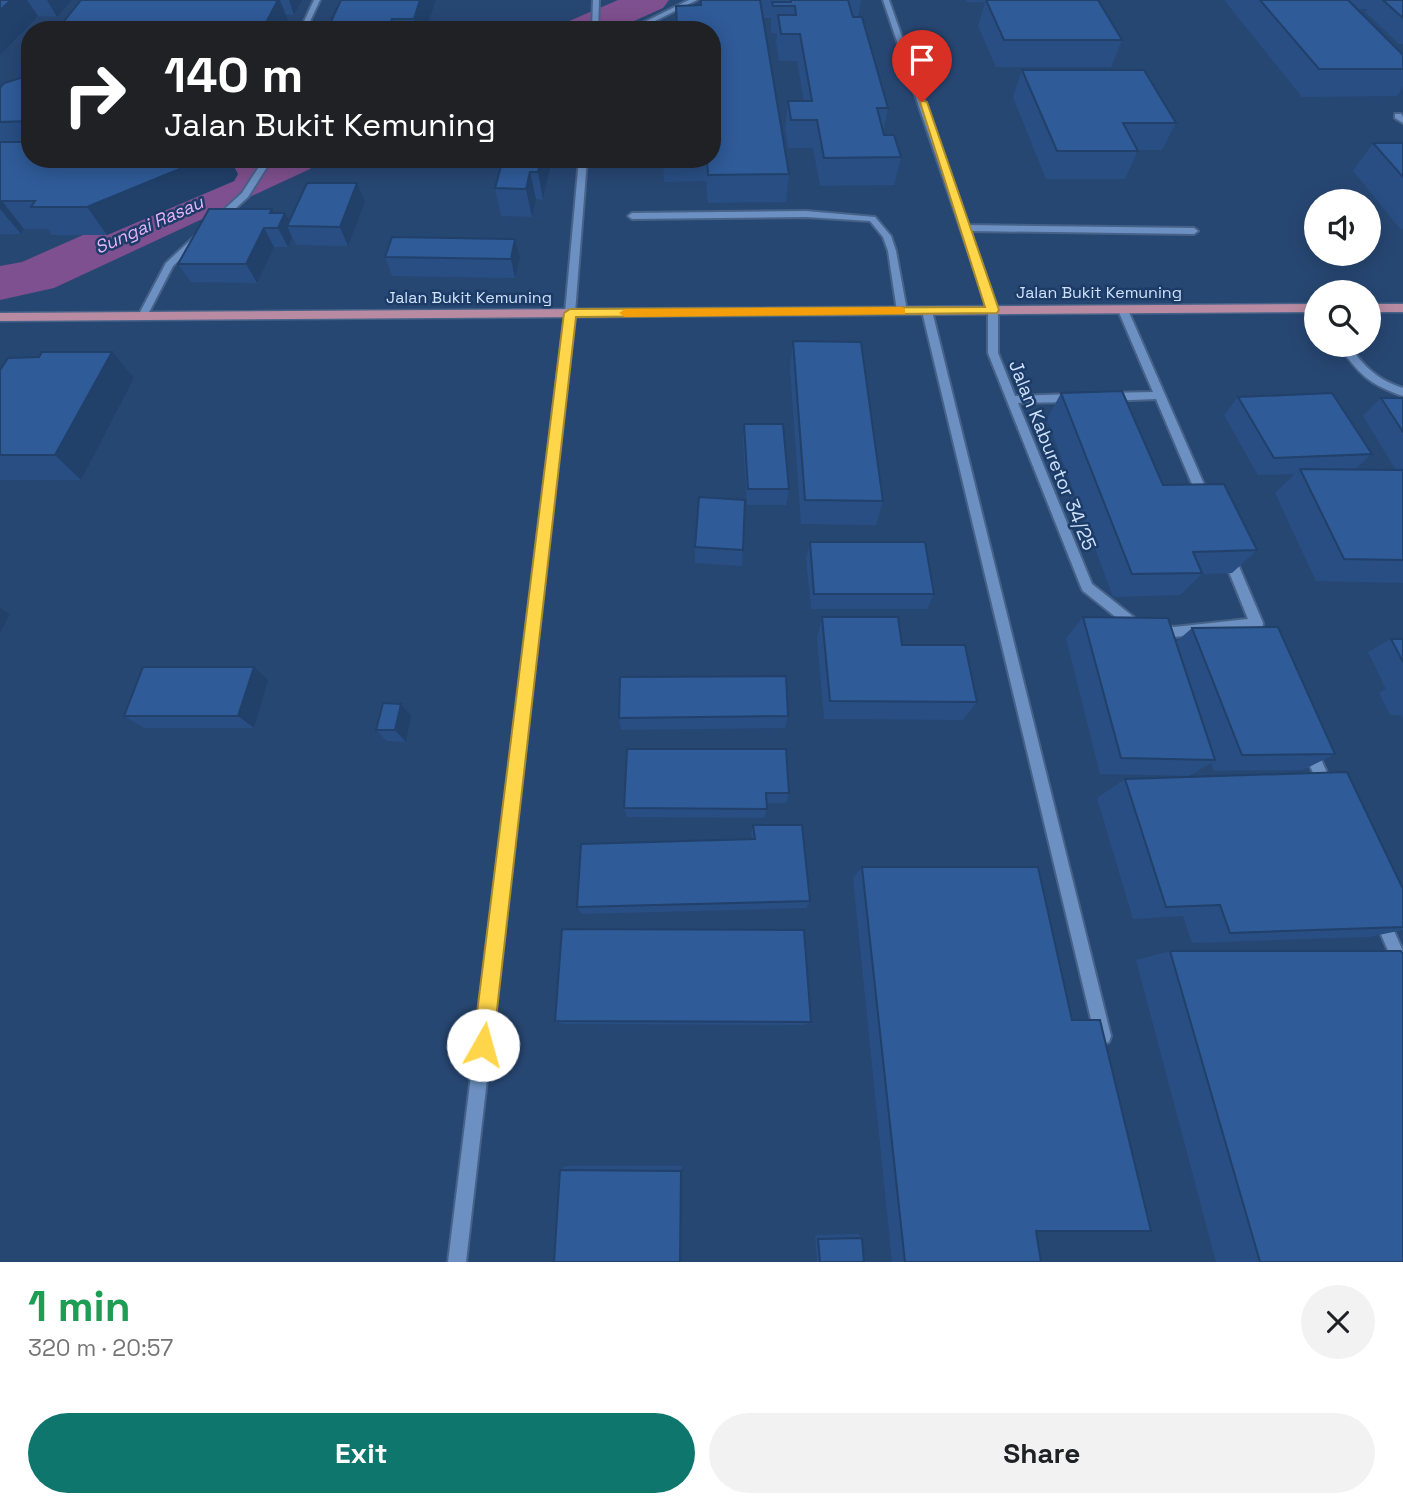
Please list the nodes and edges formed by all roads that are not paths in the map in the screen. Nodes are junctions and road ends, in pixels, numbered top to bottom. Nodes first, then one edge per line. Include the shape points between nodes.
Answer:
1 (317, 0) edge
2 (596, 0) edge
3 (694, 0) edge
4 (886, 0) edge
5 (307, 21) edge
6 (595, 21) edge
7 (650, 21) edge
8 (262, 168) edge
9 (582, 168) edge
10 (632, 216) dead end
11 (216, 221) edge
12 (966, 228) junction
13 (206, 230) edge
14 (1194, 231) dead end
15 (1381, 308) edge
16 (1403, 308) edge
17 (1304, 309) edge
18 (993, 310) junction
19 (1124, 310) junction
20 (902, 311) junction
21 (927, 311) junction
22 (570, 313) junction
23 (143, 316) junction
24 (0, 317) edge
25 (1352, 357) edge
26 (1403, 392) edge
27 (1160, 395) junction
28 (1093, 397) edge
29 (1080, 398) edge
30 (1013, 400) junction
31 (1208, 509) edge
32 (1224, 547) edge
33 (1256, 623) junction
34 (1262, 635) edge
35 (1305, 738) edge
36 (1332, 802) edge
37 (1376, 905) edge
38 (1403, 969) edge
39 (1108, 1055) edge
40 (457, 1262) edge

1 - 5 street
2 - 6 street
3 - 7 street
4 - 12 street, Jalan Kaburetor 34/25
8 - 11 street via 245,195
9 - 22 street
10 - 20 street via 806,214 872,219 887,236
12 - 14 lane
12 - 18 street, Jalan Kaburetor 34/25
13 - 23 street via 169,265
15 - 16 main road
17 - 19 main road, Jalan Bukit Kemuning
18 - 19 main road, Jalan Bukit Kemuning
18 - 21 main road, Jalan Bukit Kemuning
18 - 30 street, Jalan Kaburetor 34/25 via 993,353
19 - 27 street
20 - 21 main road, Jalan Bukit Kemuning
20 - 22 main road, Jalan Bukit Kemuning
21 - 39 street
22 - 23 main road, Jalan Bukit Kemuning
22 - 40 street
23 - 24 main road, Jalan Bukit Kemuning
25 - 26 lane via 1376,383
27 - 28 street
27 - 31 street
29 - 30 street
30 - 33 street, Jalan Kaburetor 34/25 via 1087,587 1135,625 1174,632
32 - 33 street
33 - 34 street
35 - 36 street
37 - 38 street

